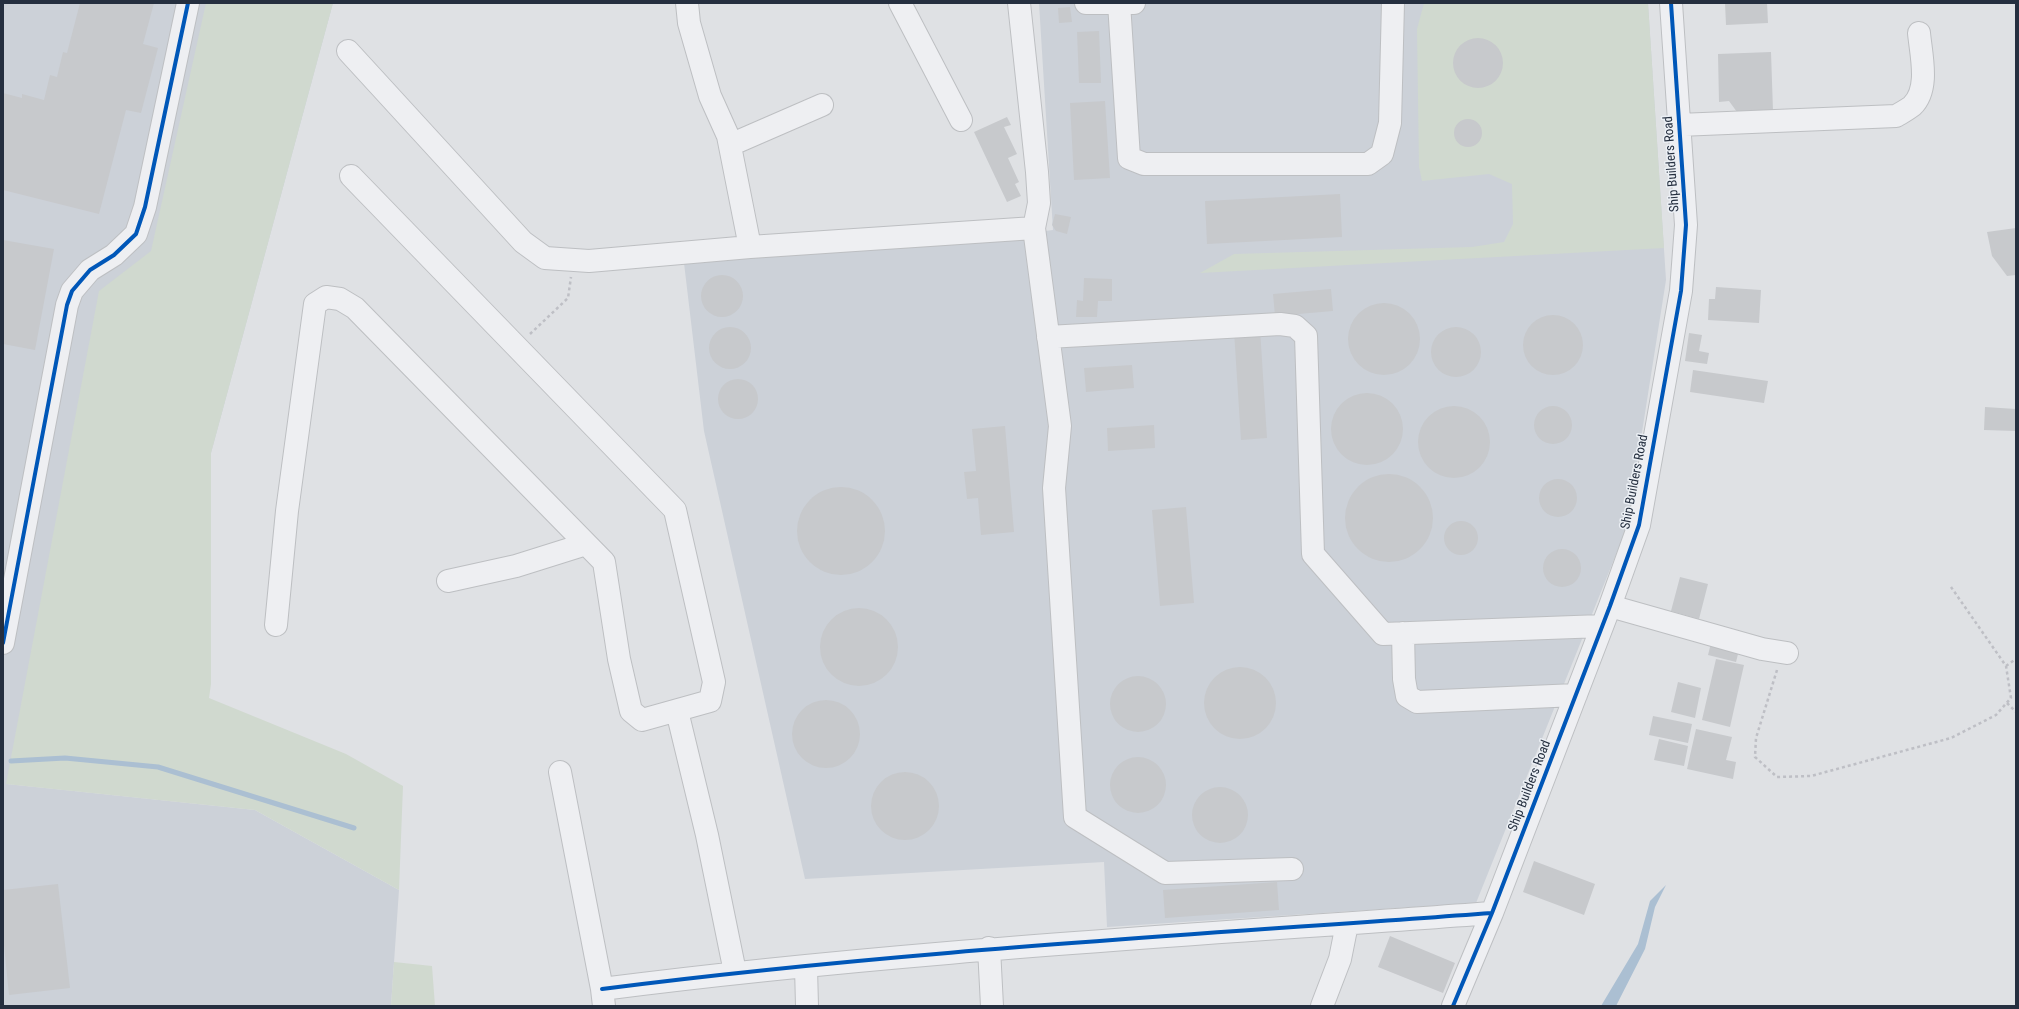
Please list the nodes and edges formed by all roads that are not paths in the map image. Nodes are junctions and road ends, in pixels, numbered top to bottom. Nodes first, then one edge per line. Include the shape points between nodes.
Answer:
1 (188, 3) edge
2 (687, 3) edge
3 (900, 3) edge
4 (1019, 3) edge
5 (1086, 3) edge
6 (1124, 3) edge
7 (1393, 3) edge
8 (1671, 3) edge
9 (1918, 33) dead end
10 (348, 50) dead end
11 (822, 105) dead end
12 (961, 120) dead end
13 (1679, 125) junction
14 (730, 145) junction
15 (351, 176) dead end
16 (1034, 228) junction
17 (750, 246) junction
18 (1048, 337) junction
19 (586, 544) junction
20 (448, 582) dead end
21 (1606, 616) junction
22 (276, 625) dead end
23 (1403, 633) junction
24 (3, 643) edge
25 (1785, 652) road end
26 (1576, 695) junction
27 (677, 711) junction
28 (560, 772) dead end
29 (1292, 868) dead end
30 (1492, 913) junction
31 (1347, 924) junction
32 (989, 948) junction
33 (806, 966) junction
34 (735, 972) junction
35 (603, 998) edge
36 (807, 1006) edge
37 (992, 1006) edge
38 (1322, 1006) edge
39 (1453, 1006) edge

1 - 24 street via 145,207 136,234 114,255 90,270 72,291 67,305
2 - 14 street via 689,23 710,96
3 - 12 street
4 - 16 street via 1037,172 1039,203
5 - 6 street
6 - 7 street via 1129,158 1144,164 1368,164 1382,154 1390,123
8 - 13 street, Ship Builders Road
9 - 13 street via 1923,71 1921,92 1913,105 1896,116
10 - 17 street via 523,242 544,258 589,261
11 - 14 street
13 - 21 street, Ship Builders Road via 1686,225 1681,291 1639,525
14 - 17 street
15 - 27 street via 674,510 714,682 710,701
16 - 17 street
16 - 18 street
18 - 23 street via 1280,324 1295,326 1306,336 1312,554 1383,634
18 - 29 street via 1060,426 1054,488 1075,817 1165,873
19 - 20 street via 516,566
19 - 22 street via 355,308 340,299 326,297 315,304 287,511
19 - 27 street via 604,562 619,659 631,711 642,720
21 - 23 street
21 - 25 street
21 - 26 street, Ship Builders Road
23 - 26 street via 1407,696 1417,702
26 - 30 street, Ship Builders Road
27 - 34 street
28 - 35 street
30 - 31 street
30 - 39 street, Ship Builders Road
31 - 32 street
31 - 38 street via 1340,959
32 - 33 street
32 - 37 street
33 - 34 street
33 - 36 street
34 - 35 street

